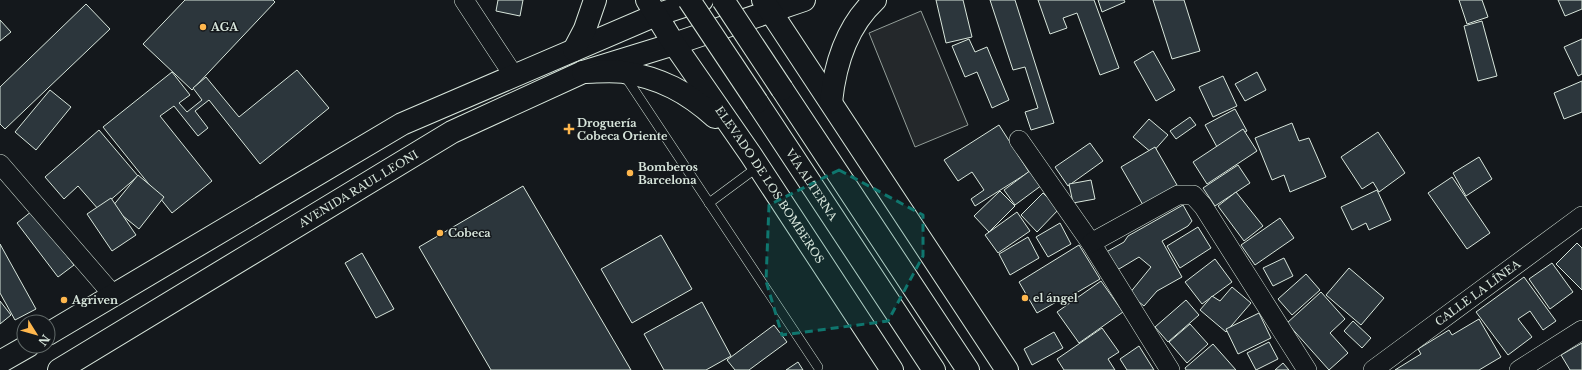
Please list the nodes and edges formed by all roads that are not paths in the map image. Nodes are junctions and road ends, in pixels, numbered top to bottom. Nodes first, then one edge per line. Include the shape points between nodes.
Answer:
1 (464, 0) edge
2 (595, 0) edge
3 (689, 0) edge
4 (702, 0) edge
5 (723, 0) edge
6 (804, 0) edge
7 (875, 0) edge
8 (767, 6) edge
9 (651, 8) edge
10 (674, 44) junction
11 (574, 50) junction
12 (622, 71) junction
13 (583, 72) junction
14 (514, 76) junction
15 (831, 102) junction
16 (1019, 140) dead end
17 (755, 160) junction
18 (0, 164) edge
19 (709, 203) junction
20 (1582, 216) edge
21 (1091, 243) junction
22 (114, 296) junction
23 (56, 329) edge
24 (1582, 330) edge
25 (875, 345) junction
26 (16, 353) edge
27 (0, 362) edge
28 (1544, 364) edge
29 (818, 367) dead end
30 (59, 370) edge
31 (879, 370) edge
32 (892, 370) edge
33 (934, 370) edge
34 (968, 370) edge
35 (1008, 370) edge
36 (1170, 370) edge
37 (1307, 370) edge
38 (1373, 370) edge
39 (1519, 370) edge

1 - 14 street
2 - 11 main road via 585,29
3 - 33 main road, VÍA ALTERNA, bridge
4 - 9 main road
5 - 34 main road, bridge
6 - 8 main road, AVENIDA RAUL LEONI
7 - 15 main road via 852,28 841,51 834,76
8 - 10 main road, AVENIDA RAUL LEONI
8 - 15 main road
9 - 10 main road, ELEVADO DE LOS BOMBEROS
9 - 11 main road
10 - 13 main road, AVENIDA RAUL LEONI
10 - 17 main road, ELEVADO DE LOS BOMBEROS
11 - 14 main road
12 - 13 main road
12 - 17 main road via 659,80 694,98 723,124
12 - 19 lane
13 - 30 main road, AVENIDA RAUL LEONI via 452,132
14 - 22 main road via 402,124
15 - 35 main road
16 - 21 street
17 - 19 lane
17 - 25 main road, ELEVADO DE LOS BOMBEROS
18 - 22 street
19 - 29 lane
20 - 38 street, CALLE LA LÍNEA
21 - 36 street
21 - 37 street via 1178,195 1193,196 1203,206
22 - 23 main road
24 - 28 street
25 - 31 main road
25 - 32 main road, ELEVADO DE LOS BOMBEROS
26 - 27 main road
28 - 39 street

